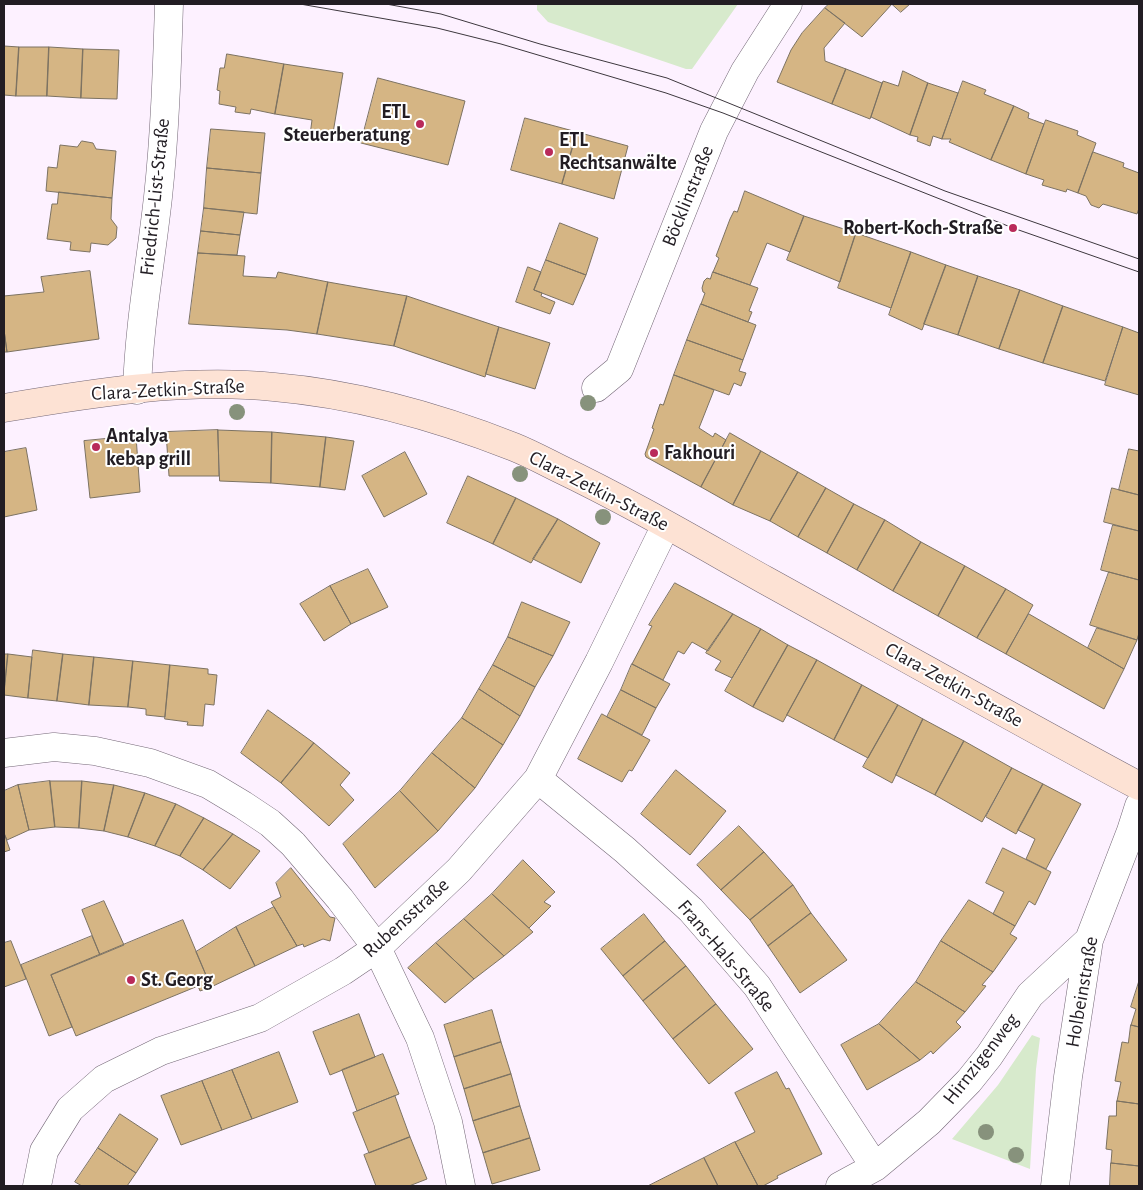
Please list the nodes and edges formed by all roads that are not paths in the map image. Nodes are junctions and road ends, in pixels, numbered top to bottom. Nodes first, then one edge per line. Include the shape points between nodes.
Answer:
1 (169, 4) edge
2 (788, 4) edge
3 (596, 388) dead end
4 (137, 390) junction
5 (4, 408) edge
6 (666, 525) junction
7 (4, 754) edge
8 (538, 778) junction
9 (1139, 786) edge
10 (1139, 806) edge
11 (1089, 940) junction
12 (376, 948) junction
13 (876, 1167) junction
14 (37, 1186) edge
15 (461, 1186) edge
16 (840, 1186) edge
17 (1055, 1186) edge

1 - 4 street, Friedrich-List-Straße via 162,156
2 - 3 street, Böcklinstraße via 745,72 714,131 619,369
4 - 5 main road, Clara-Zetkin-Straße
4 - 6 main road, Clara-Zetkin-Straße via 214,384 278,387 364,401 420,415 514,448
6 - 8 street, Rubensstraße
6 - 9 main road, Clara-Zetkin-Straße
7 - 12 street via 54,747 95,751 150,763 208,784 263,819 293,844
8 - 12 street, Rubensstraße via 460,870
8 - 13 street, Frans-Hals-Straße via 691,910 757,986
10 - 11 street, Holbeinstraße
11 - 13 street, Hirnzigenweg via 1030,996 969,1081 929,1122
11 - 17 street, Holbeinstraße
12 - 14 street, Rubensstraße via 343,971 260,1018 161,1051 104,1079 70,1109 44,1151
12 - 15 street via 420,1038 448,1122
13 - 16 street, Hirnzigenweg

